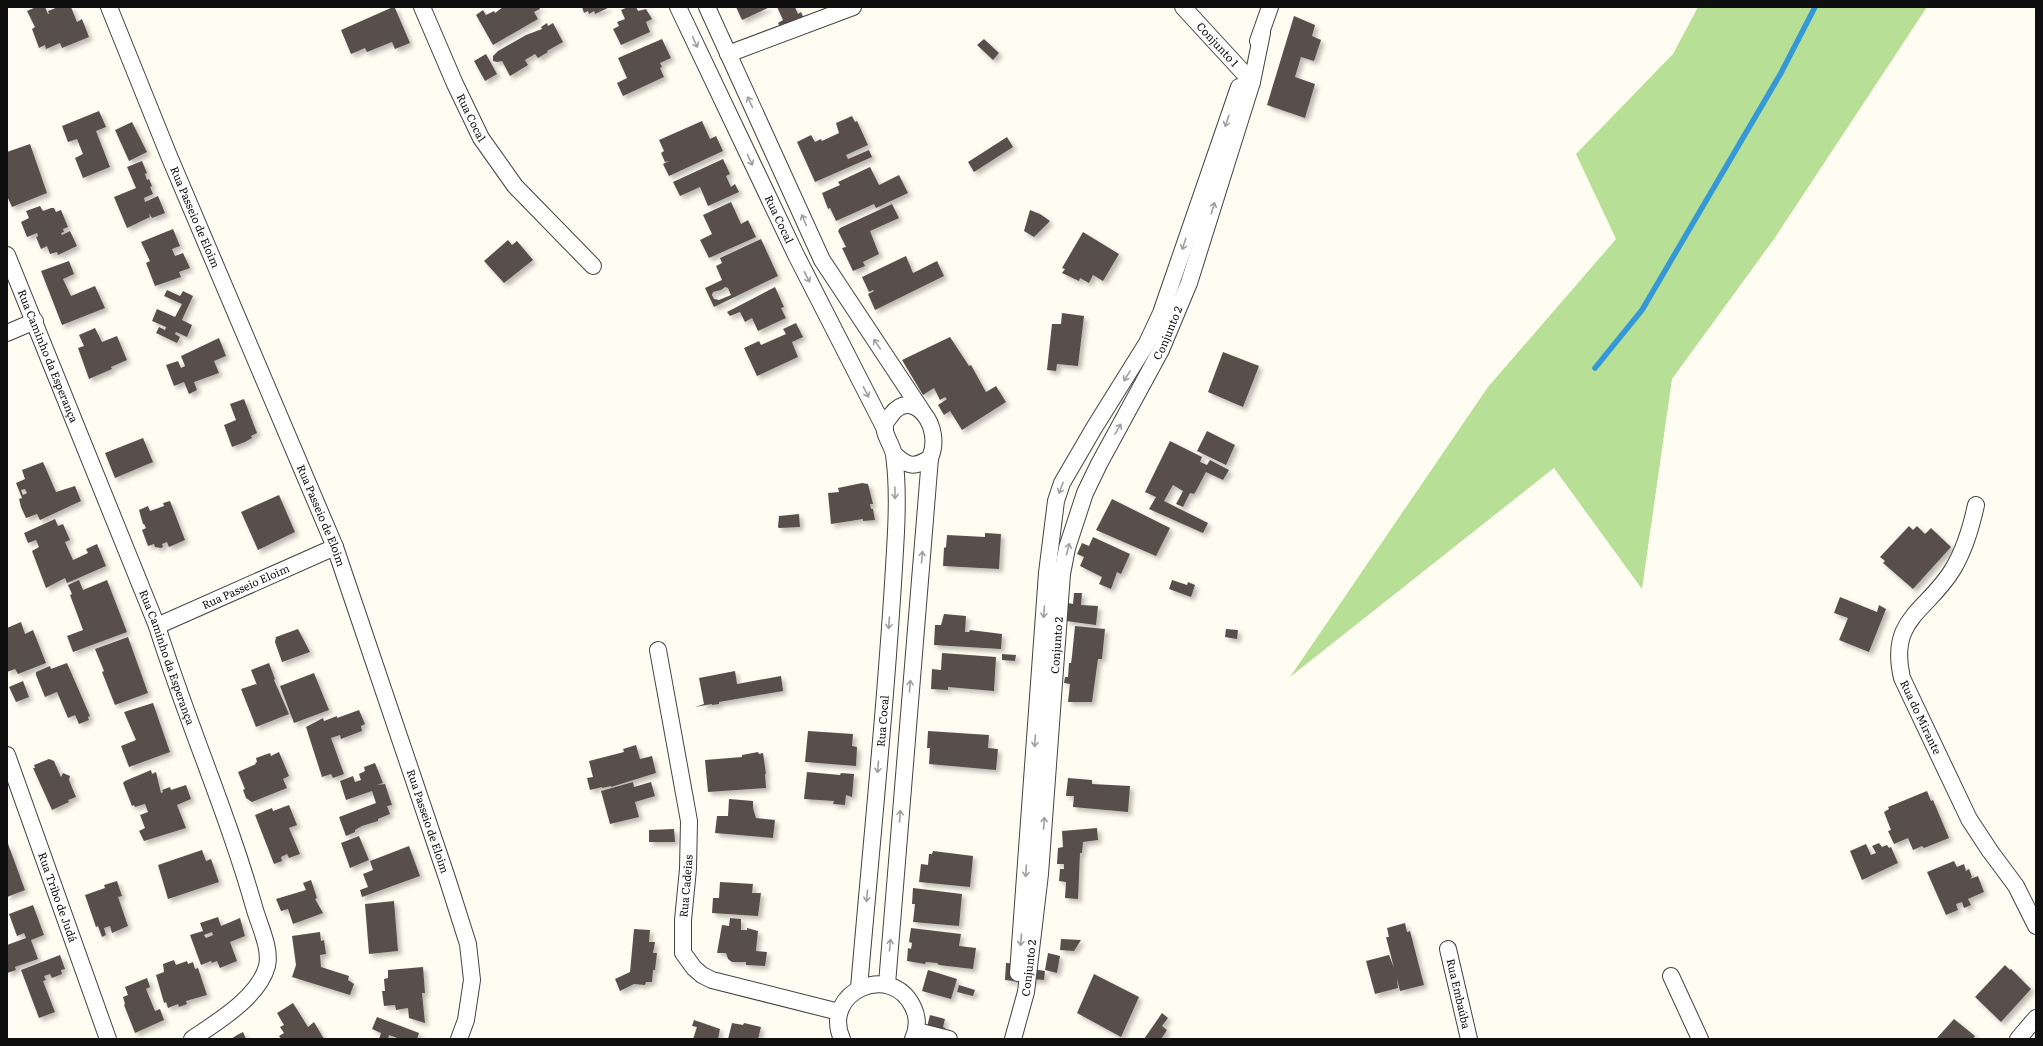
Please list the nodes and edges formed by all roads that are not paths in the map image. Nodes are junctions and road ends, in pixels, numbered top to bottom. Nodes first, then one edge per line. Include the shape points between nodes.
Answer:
1 (109, 7) edge
2 (422, 7) edge
3 (678, 7) edge
4 (707, 7) edge
5 (853, 7) edge
6 (1183, 7) edge
7 (1270, 7) edge
8 (728, 54) junction
9 (1248, 78) junction
10 (7, 255) edge
11 (593, 266) dead end
12 (1168, 316) junction
13 (35, 321) junction
14 (7, 333) edge
15 (922, 411) junction
16 (885, 429) junction
17 (894, 454) junction
18 (930, 458) junction
19 (1976, 505) dead end
20 (335, 548) junction
21 (1055, 573) junction
22 (157, 626) junction
23 (658, 650) dead end
24 (7, 755) edge
25 (2036, 926) edge
26 (1448, 948) dead end
27 (1671, 976) dead end
28 (887, 984) junction
29 (859, 988) junction
30 (839, 1012) junction
31 (2036, 1018) edge
32 (915, 1035) edge
33 (108, 1039) edge
34 (192, 1039) edge
35 (459, 1039) edge
36 (842, 1039) edge
37 (949, 1039) edge
38 (1013, 1039) edge
39 (1469, 1039) edge
40 (1700, 1039) edge
41 (2018, 1039) edge

1 - 20 street, Rua Passeio de Eloim via 172,164
2 - 11 street, Rua Cocal via 455,84 482,138 515,186
3 -> 16 street, Rua Cocal via 796,255
4 - 8 street, Rua Cocal
5 - 8 street
6 - 9 street, Conjunto 1
7 - 9 street, Conjunto 2 via 1262,40
15 -> 8 street, Rua Cocal via 822,260
9 - 12 street, Conjunto 2 via 1211,216
10 - 13 street, Rua Caminho da Esperança
21 -> 12 street, Conjunto 2 via 1068,548 1098,464 1148,376
12 -> 21 street, Conjunto 2 via 1147,343 1062,484 1056,501
13 - 14 street
13 - 22 street, Rua Caminho da Esperança
15 - 16 street via 903,406 894,410 885,424
15 - 18 street via 931,423 935,436
16 - 17 street
17 - 18 street via 905,464 920,465
17 -> 29 street, Rua Cocal via 896,530
28 -> 18 street
19 - 25 street, Rua do Mirante via 1964,548 1953,570 1916,613 1903,633 1898,651 1899,665 1902,678 1969,819 2016,886
20 - 22 street, Rua Passeio Eloim
20 - 35 street, Rua Passeio de Eloim via 468,944 472,980 466,1020
21 - 38 street, Conjunto 2 via 1045,699 1040,874 1024,1000
22 - 34 street, Rua Caminho da Esperança via 175,682 240,856 268,956 262,978 249,995 220,1020
23 - 30 street, Rua Cadeias via 689,821 683,953 694,968 712,980
24 - 33 street, Rua Tribo de Judá
26 - 39 street, Rua Embaúba
27 - 40 street
28 - 29 street
28 - 32 street via 899,989 909,998 916,1013
29 - 30 street via 847,998
30 - 36 street via 838,1030
31 - 41 street
32 - 37 street

